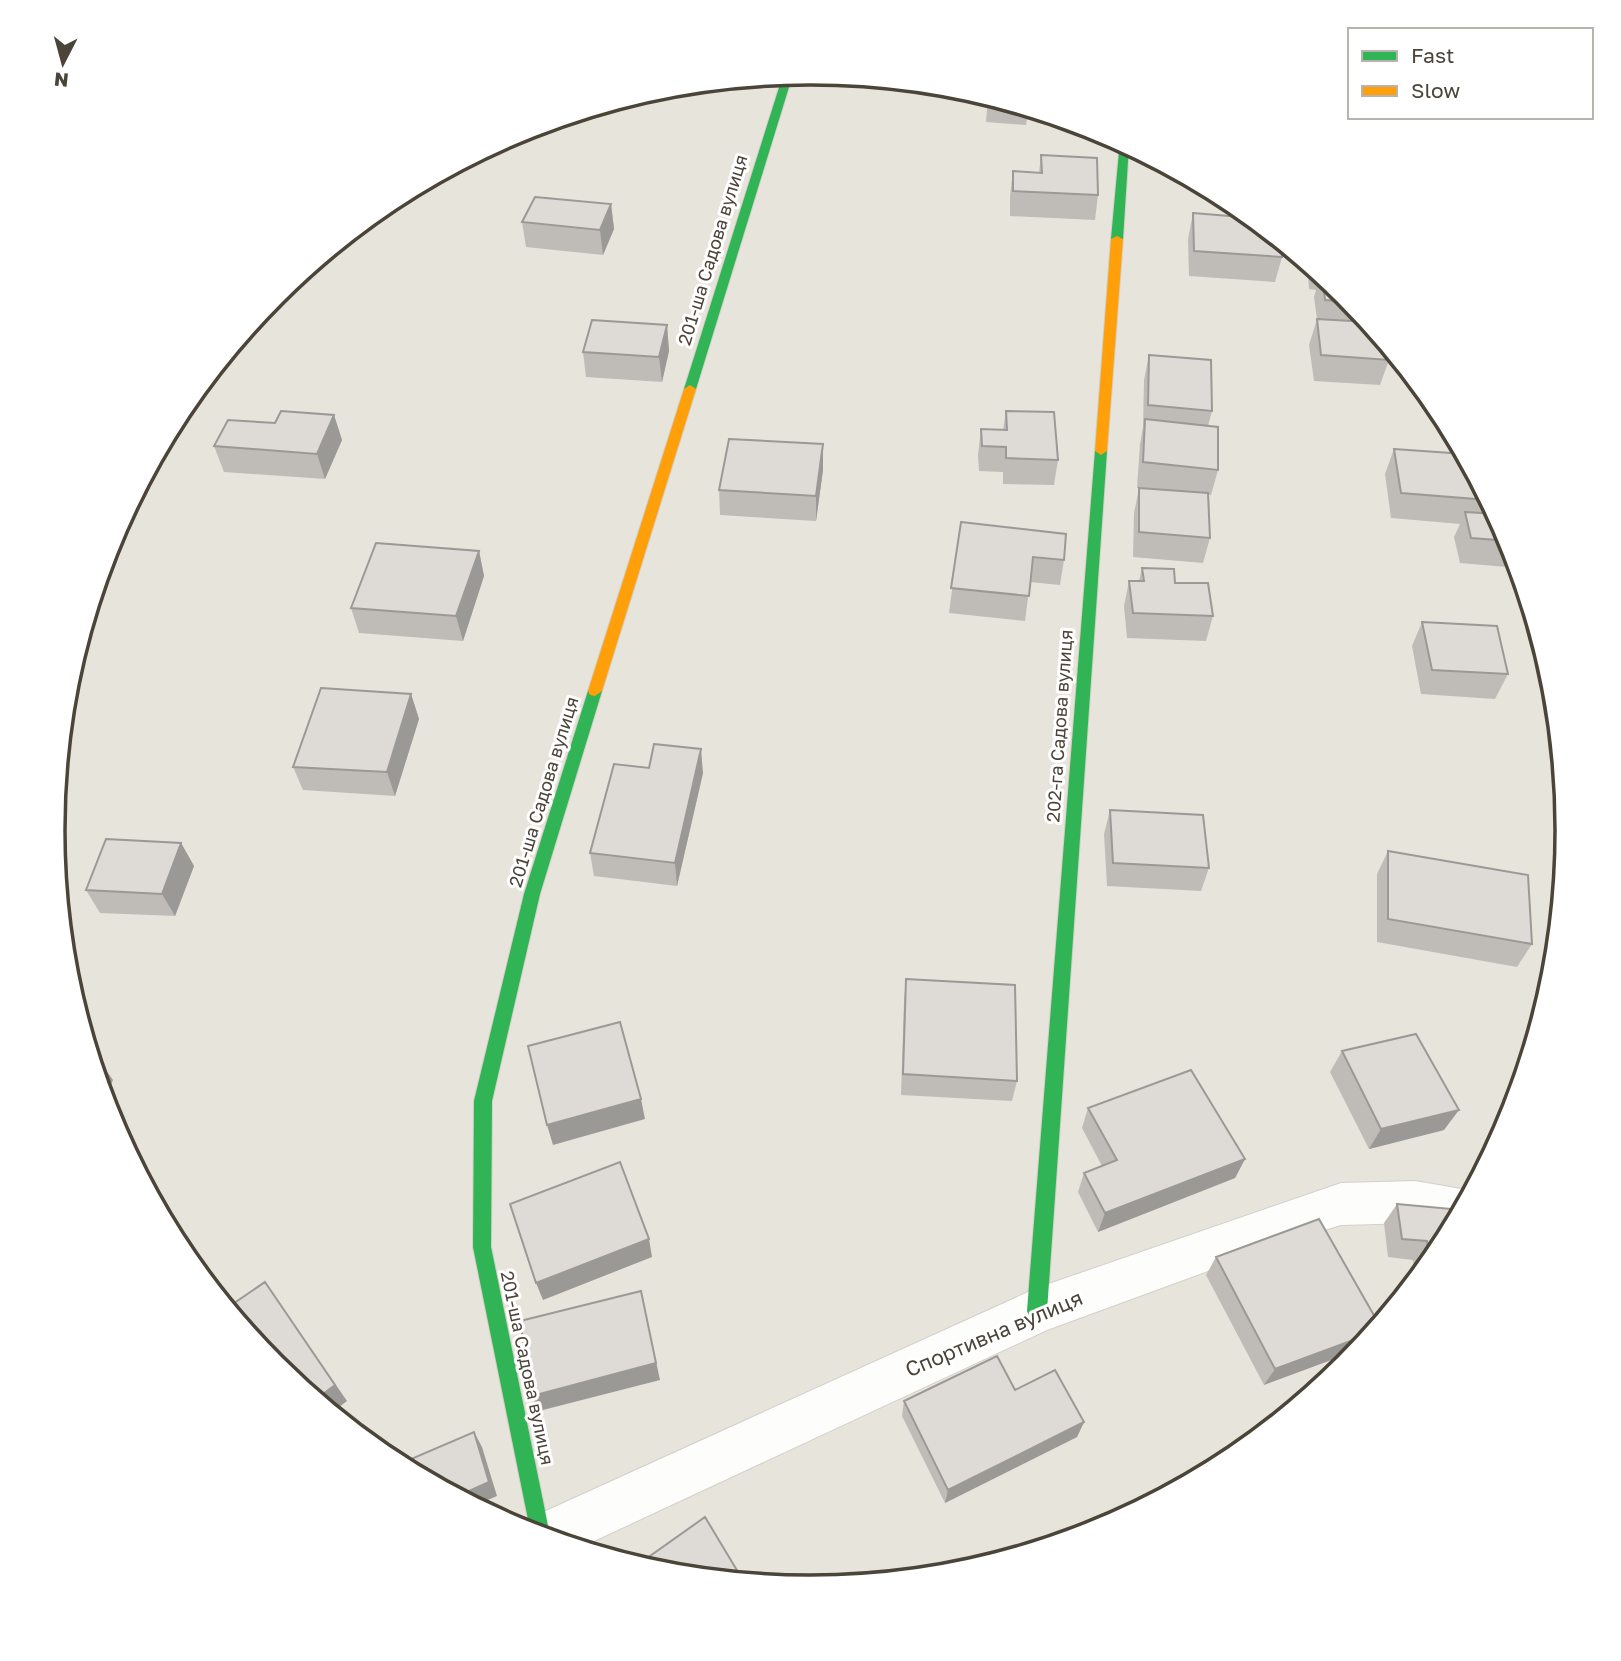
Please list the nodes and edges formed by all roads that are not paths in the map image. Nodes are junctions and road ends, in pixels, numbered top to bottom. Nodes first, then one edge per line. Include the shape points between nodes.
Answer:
1 (785, 86) edge
2 (1123, 154) edge
3 (1453, 1207) edge
4 (1037, 1311) junction
5 (540, 1525) edge
6 (557, 1532) edge

1 - 5 street, 201-ша Садова вулиця via 532,894 483,1101 482,1247
2 - 4 street, 202-га Садова вулиця
3 - 4 street, Спортивна вулиця via 1415,1202 1341,1204
4 - 6 street, Спортивна вулиця

